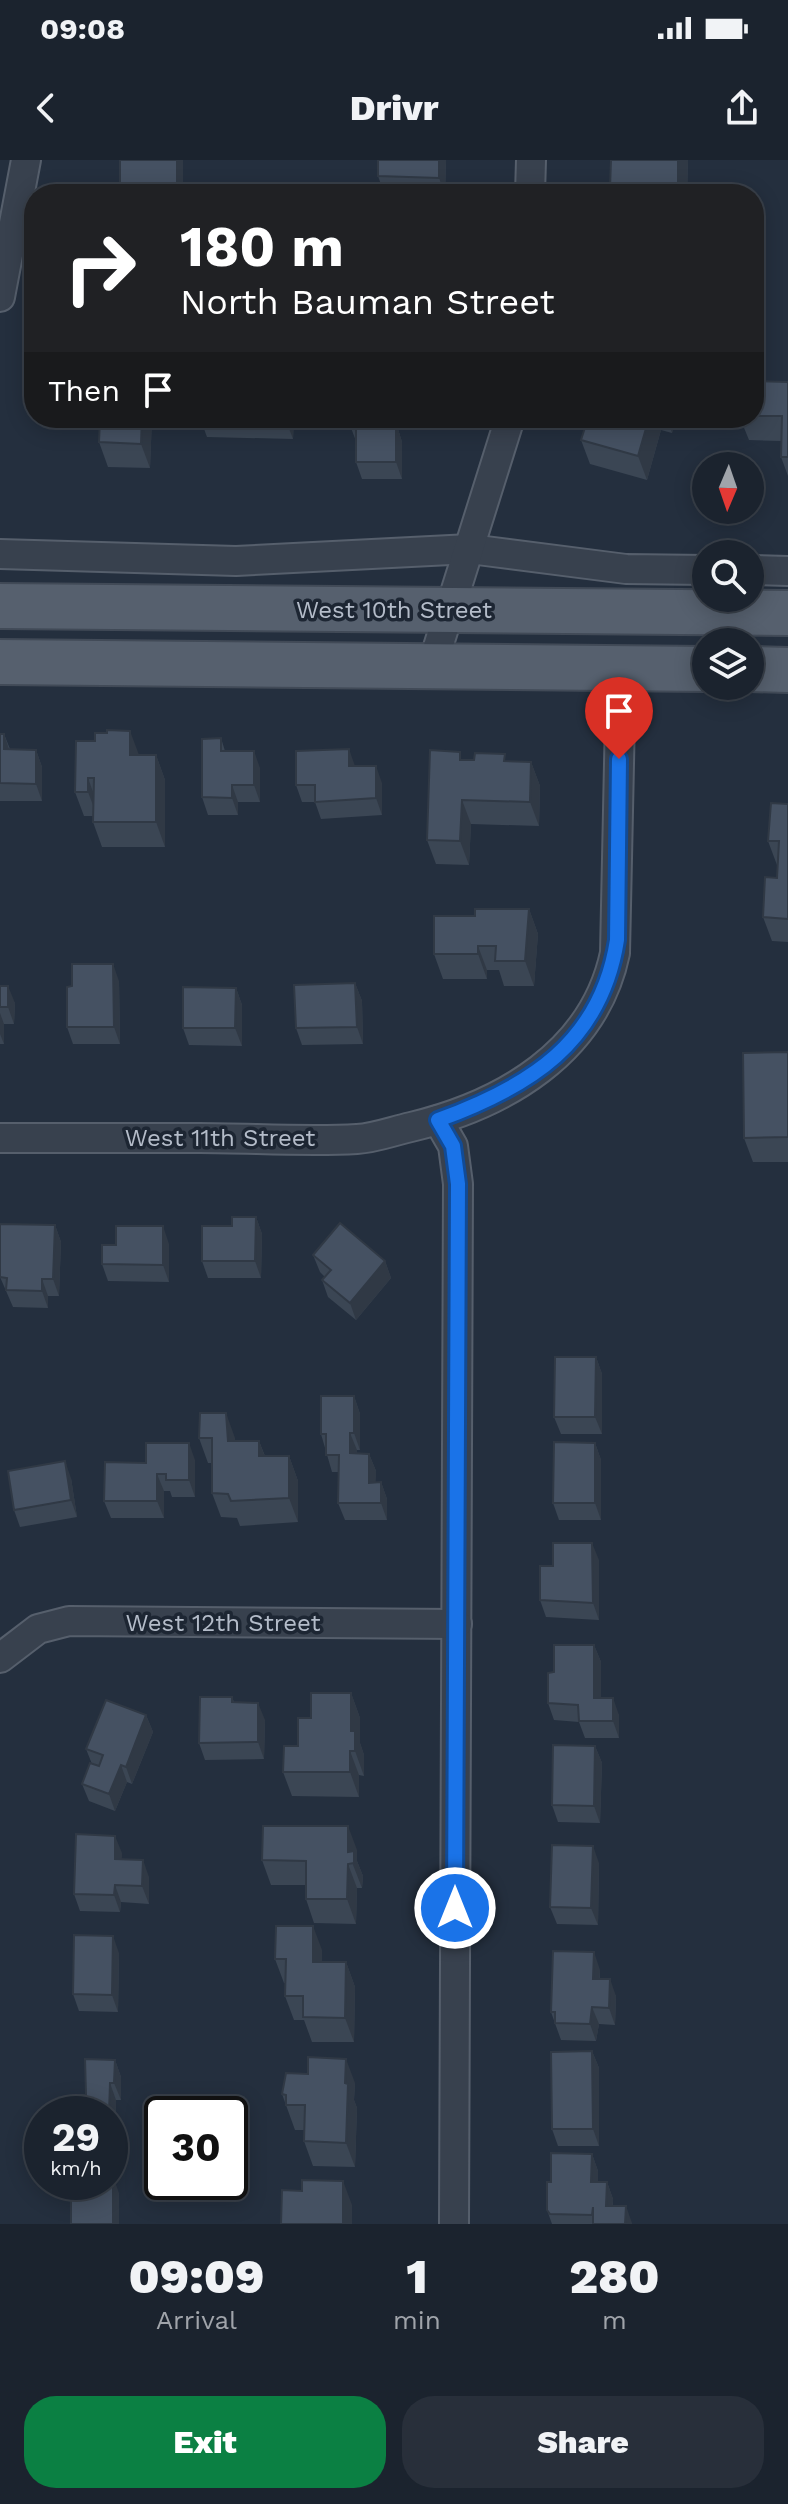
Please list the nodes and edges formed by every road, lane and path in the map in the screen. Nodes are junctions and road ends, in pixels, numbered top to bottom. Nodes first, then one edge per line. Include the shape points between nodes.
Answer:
1 (26, 160) edge
2 (531, 160) edge
3 (530, 184) edge
4 (0, 297) edge
5 (507, 428) edge
6 (470, 549) junction
7 (0, 554) edge
8 (692, 570) edge
9 (764, 570) edge
10 (788, 571) edge
11 (0, 606) edge
12 (451, 610) junction
13 (788, 613) edge
14 (0, 662) edge
15 (432, 666) junction
16 (621, 669) junction
17 (692, 669) edge
18 (764, 669) edge
19 (788, 670) edge
20 (438, 1120) junction
21 (0, 1138) edge
22 (457, 1624) junction
23 (0, 1658) edge
24 (454, 2224) edge

1 - 4 street
2 - 3 street
5 - 6 street
6 - 7 street via 236,561
6 - 8 street via 626,569
6 - 12 street
9 - 10 street
11 - 12 main road, West 10th Street
12 - 13 main road, West 10th Street
12 - 15 street
14 - 15 main road
15 - 16 main road
16 - 17 main road
16 - 20 street, West 11th Street via 617,940 602,993 574,1041 555,1058 486,1102
18 - 19 main road
20 - 21 street, West 11th Street via 360,1139
20 - 22 street via 453,1146 457,1170
22 - 23 street, West 12th Street via 69,1621 38,1629
22 - 24 street

